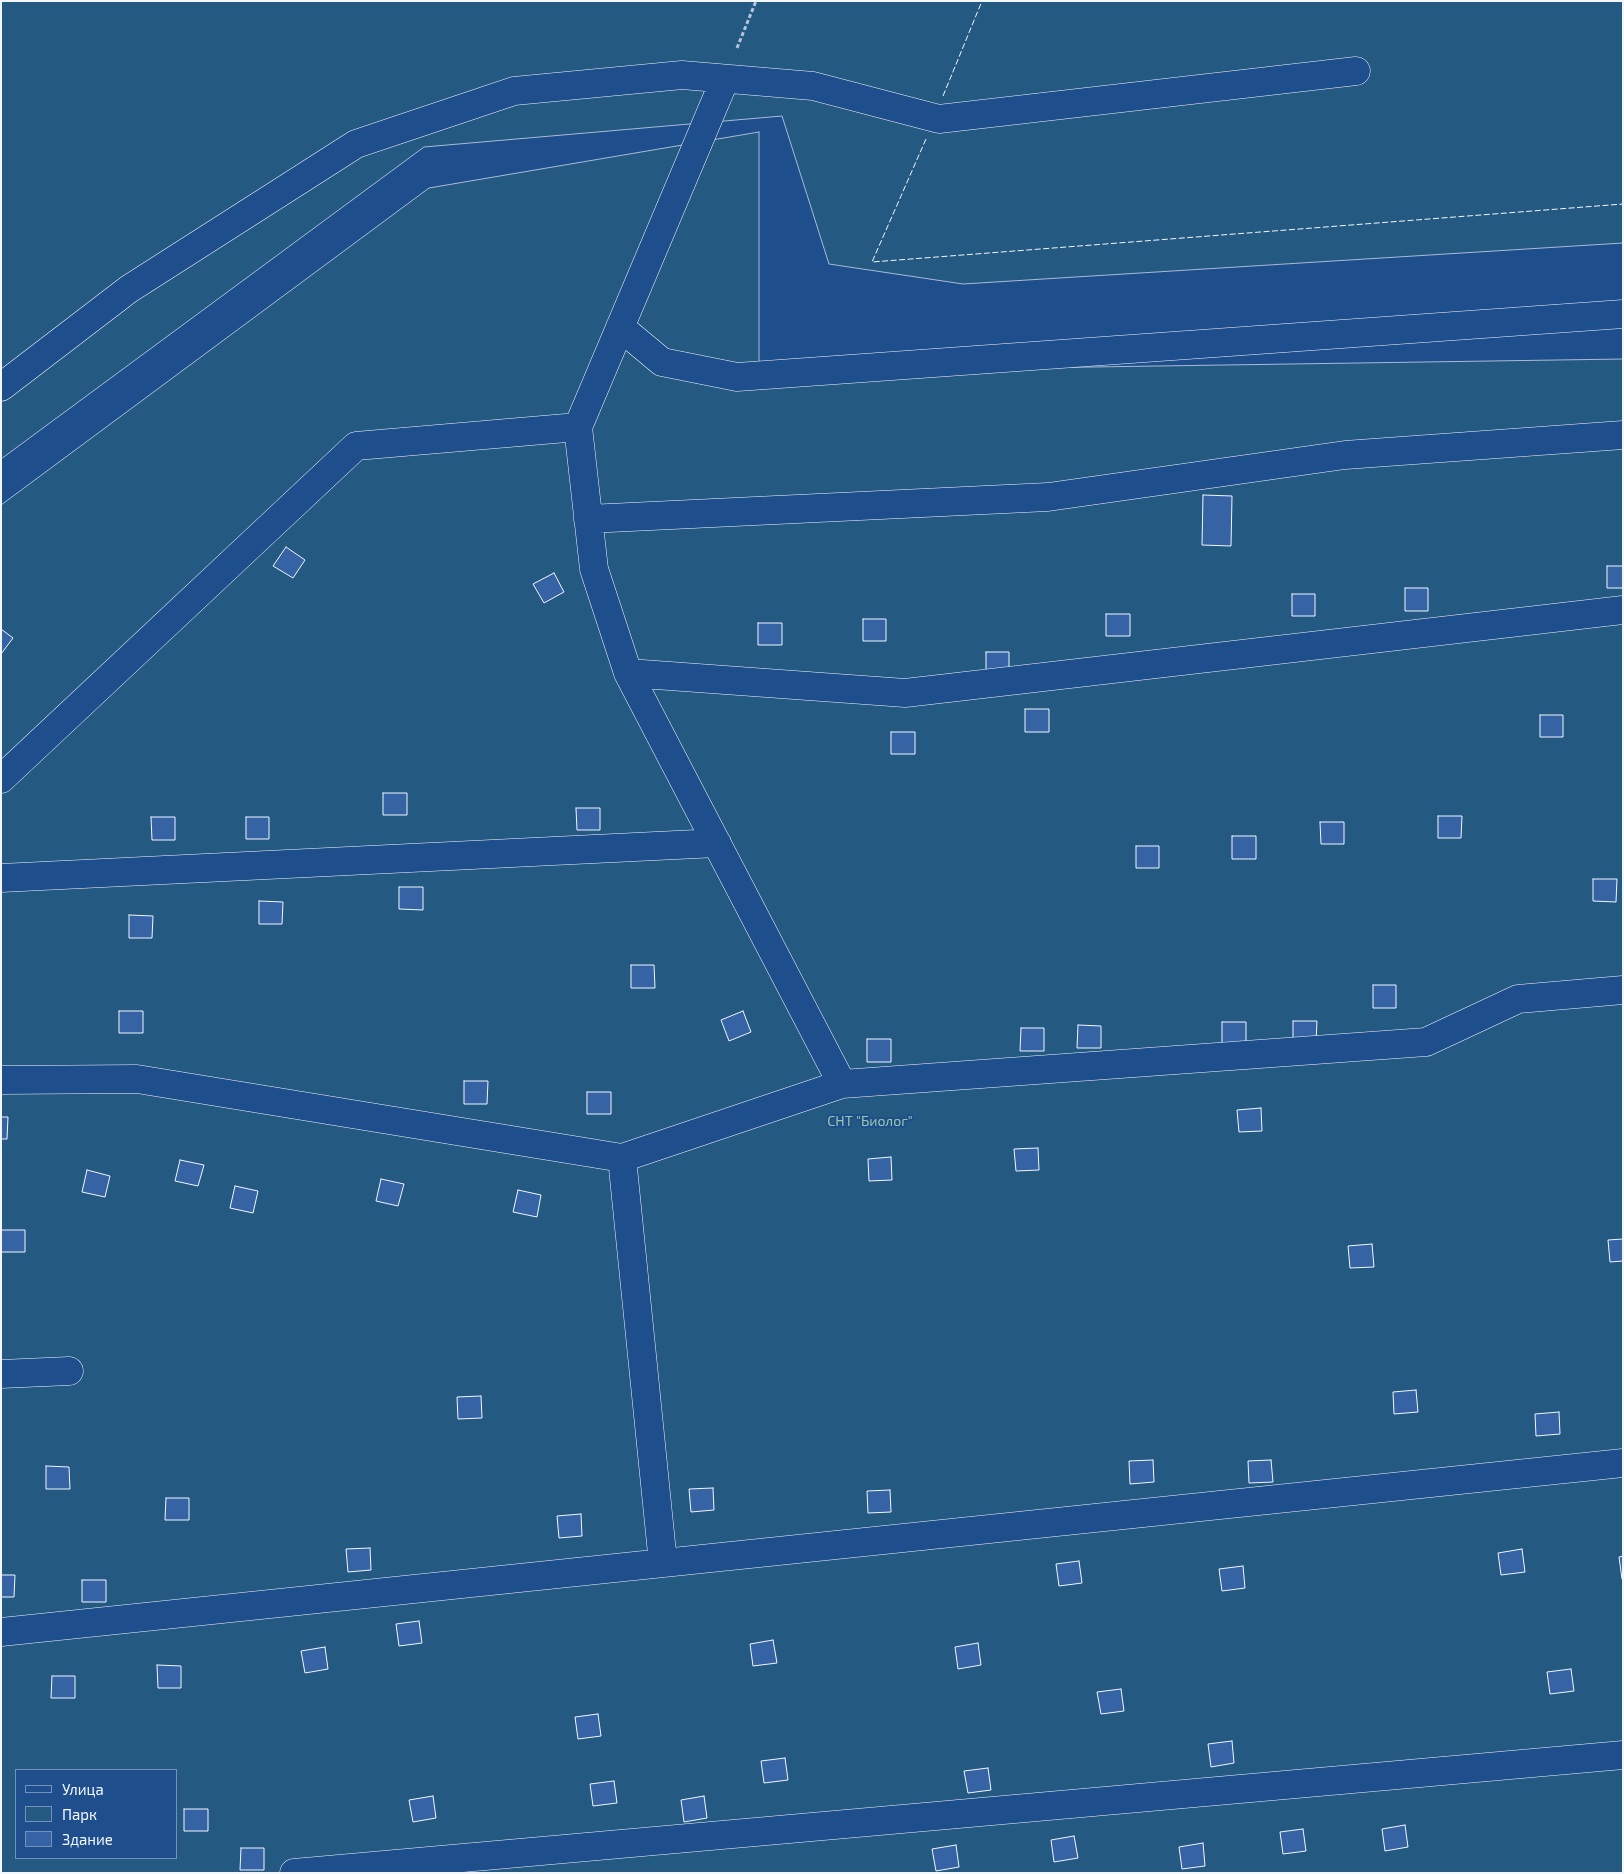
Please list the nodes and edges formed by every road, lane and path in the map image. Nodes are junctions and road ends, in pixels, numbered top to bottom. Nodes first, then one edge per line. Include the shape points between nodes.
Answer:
1 (756, 1) edge
2 (1356, 71) dead end
3 (725, 79) junction
4 (1623, 314) edge
5 (620, 327) junction
6 (1, 388) edge
7 (578, 427) junction
8 (1623, 435) edge
9 (588, 519) junction
10 (1623, 610) edge
11 (628, 673) junction
12 (1, 779) edge
13 (716, 843) junction
14 (1, 878) edge
15 (1623, 990) edge
16 (1, 1080) edge
17 (842, 1084) junction
18 (622, 1158) junction
19 (69, 1371) dead end
20 (1, 1374) edge
21 (1623, 1463) edge
22 (663, 1563) junction
23 (1, 1632) edge
24 (1623, 1755) edge
25 (294, 1873) edge

1 - 3 path
2 - 3 lane via 939,119 812,86
3 - 5 lane
3 - 6 lane via 682,75 514,91 356,144 129,289
4 - 5 lane via 737,377 662,362
5 - 7 lane
7 - 9 lane
7 - 12 lane via 356,446
8 - 9 lane via 1345,455 1048,496
9 - 11 lane via 594,569
10 - 11 lane via 905,693
11 - 13 lane
13 - 14 lane
13 - 17 lane
15 - 17 lane via 1518,999 1426,1042
16 - 18 lane via 137,1079
17 - 18 lane
18 - 22 lane
19 - 20 lane
21 - 22 lane
22 - 23 lane
24 - 25 lane

